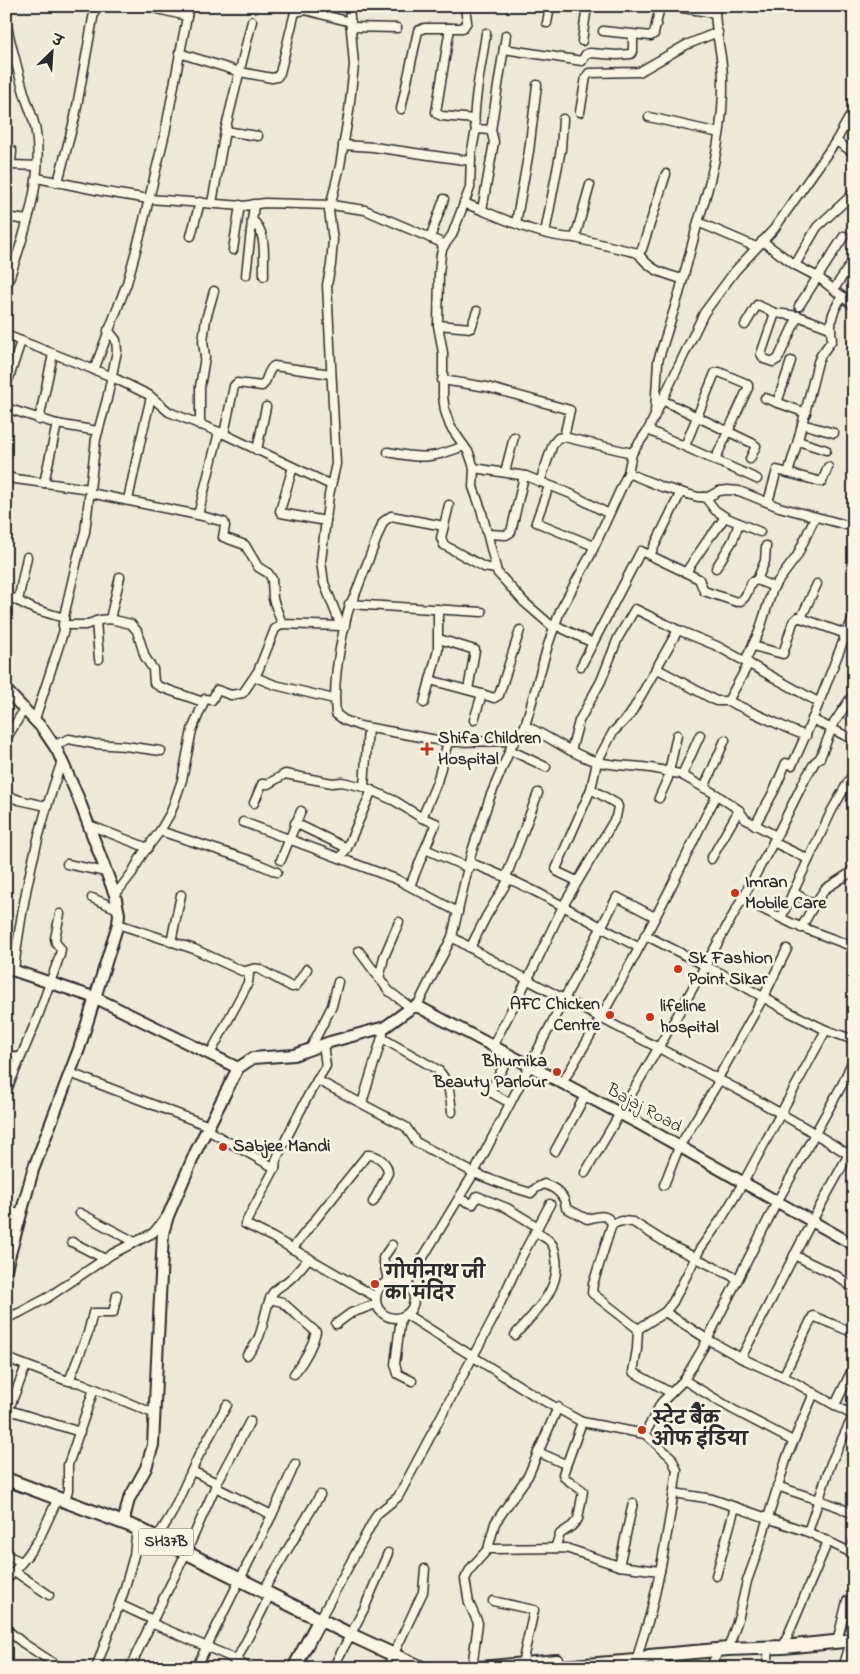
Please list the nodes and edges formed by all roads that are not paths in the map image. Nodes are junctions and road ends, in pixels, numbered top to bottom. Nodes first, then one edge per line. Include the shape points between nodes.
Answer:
1 (89, 6) edge
2 (145, 6) edge
3 (189, 6) edge
4 (349, 6) edge
5 (465, 6) edge
6 (550, 6) edge
7 (587, 6) edge
8 (660, 6) edge
9 (670, 6) edge
10 (306, 8) edge
11 (715, 10) edge
12 (187, 16) junction
13 (252, 21) dead end
14 (6, 23) edge
15 (547, 23) dead end
16 (351, 25) junction
17 (397, 28) dead end
18 (450, 28) junction
19 (602, 31) dead end
20 (718, 32) junction
21 (486, 33) dead end
22 (506, 35) dead end
23 (634, 35) junction
24 (582, 41) dead end
25 (504, 49) junction
26 (179, 53) junction
27 (240, 72) junction
28 (537, 85) dead end
29 (401, 109) dead end
30 (854, 109) edge
31 (580, 112) dead end
32 (648, 117) dead end
33 (474, 118) junction
34 (563, 118) dead end
35 (476, 129) junction
36 (491, 130) junction
37 (225, 131) junction
38 (720, 133) junction
39 (258, 136) dead end
40 (836, 141) junction
41 (343, 145) junction
42 (6, 149) edge
43 (854, 153) edge
44 (471, 161) junction
45 (37, 166) junction
46 (666, 174) dead end
47 (37, 178) junction
48 (58, 182) junction
49 (590, 185) dead end
50 (854, 193) edge
51 (149, 199) junction
52 (444, 199) dead end
53 (200, 202) junction
54 (212, 203) junction
55 (464, 203) junction
56 (254, 204) junction
57 (240, 205) junction
58 (331, 205) junction
59 (482, 210) junction
60 (6, 217) edge
61 (27, 220) junction
62 (252, 220) junction
63 (698, 222) junction
64 (516, 223) junction
65 (546, 233) junction
66 (190, 236) dead end
67 (844, 236) dead end
68 (430, 238) junction
69 (574, 238) junction
70 (759, 244) junction
71 (443, 247) junction
72 (233, 250) dead end
73 (638, 253) junction
74 (853, 264) edge
75 (795, 265) junction
76 (246, 275) dead end
77 (8, 276) edge
78 (264, 276) dead end
79 (818, 278) junction
80 (682, 279) junction
81 (6, 288) edge
82 (834, 289) junction
83 (214, 292) dead end
84 (842, 296) junction
85 (799, 306) dead end
86 (854, 306) edge
87 (477, 311) dead end
88 (775, 313) junction
89 (798, 316) junction
90 (438, 325) junction
91 (745, 325) dead end
92 (830, 328) junction
93 (108, 330) junction
94 (6, 335) edge
95 (20, 341) junction
96 (53, 354) junction
97 (791, 361) dead end
98 (94, 370) junction
99 (332, 374) junction
100 (110, 376) junction
101 (442, 380) junction
102 (6, 387) edge
103 (152, 397) junction
104 (765, 398) dead end
105 (662, 400) junction
106 (777, 403) junction
107 (266, 407) dead end
108 (6, 408) edge
109 (806, 413) junction
110 (654, 417) junction
111 (697, 418) junction
112 (39, 420) junction
113 (57, 424) junction
114 (802, 424) junction
115 (200, 425) junction
116 (648, 430) junction
117 (98, 431) junction
118 (728, 432) junction
119 (222, 433) junction
120 (834, 433) dead end
121 (514, 437) dead end
122 (564, 437) junction
123 (798, 441) junction
124 (464, 446) junction
125 (685, 446) junction
126 (257, 450) junction
127 (826, 450) dead end
128 (388, 452) dead end
129 (632, 454) junction
130 (750, 459) dead end
131 (715, 460) junction
132 (293, 467) junction
133 (828, 467) dead end
134 (474, 468) junction
135 (505, 472) junction
136 (628, 473) junction
137 (788, 473) junction
138 (6, 476) edge
139 (524, 476) junction
140 (757, 479) dead end
141 (540, 482) junction
142 (44, 483) junction
143 (331, 485) junction
144 (549, 486) junction
145 (90, 491) junction
146 (681, 492) junction
147 (705, 497) junction
148 (128, 500) junction
149 (768, 502) junction
150 (449, 505) dead end
151 (609, 514) junction
152 (198, 515) junction
153 (725, 517) junction
154 (815, 517) junction
155 (326, 521) junction
156 (739, 523) junction
157 (444, 526) junction
158 (854, 527) edge
159 (760, 532) dead end
160 (488, 534) junction
161 (594, 546) junction
162 (766, 546) dead end
163 (650, 555) junction
164 (27, 557) dead end
165 (716, 568) dead end
166 (496, 569) junction
167 (686, 572) junction
168 (120, 577) dead end
169 (757, 580) junction
170 (817, 584) dead end
171 (774, 587) junction
172 (7, 597) edge
173 (18, 601) junction
174 (349, 604) junction
175 (438, 609) junction
176 (482, 612) dead end
177 (854, 616) edge
178 (801, 618) junction
179 (110, 619) junction
180 (64, 621) junction
181 (96, 621) junction
182 (282, 624) junction
183 (343, 626) junction
184 (555, 627) junction
185 (520, 630) dead end
186 (678, 630) junction
187 (845, 636) junction
188 (439, 639) junction
189 (854, 642) edge
190 (593, 643) junction
191 (753, 646) junction
192 (99, 658) dead end
193 (747, 662) junction
194 (581, 666) dead end
195 (656, 668) junction
196 (255, 677) junction
197 (430, 680) junction
198 (6, 690) edge
199 (468, 690) junction
200 (854, 693) edge
201 (482, 694) junction
202 (334, 699) junction
203 (728, 701) junction
204 (203, 702) junction
205 (818, 702) junction
206 (424, 703) dead end
207 (25, 708) junction
208 (35, 719) junction
209 (812, 719) junction
210 (474, 720) dead end
211 (525, 726) junction
212 (368, 728) junction
213 (832, 730) junction
214 (677, 735) dead end
215 (700, 735) dead end
216 (806, 736) junction
217 (6, 739) edge
218 (726, 740) dead end
219 (854, 740) edge
220 (515, 741) junction
221 (448, 742) junction
222 (54, 744) junction
223 (510, 750) junction
224 (571, 751) junction
225 (161, 752) dead end
226 (62, 761) junction
227 (597, 762) junction
228 (546, 767) dead end
229 (669, 772) junction
230 (854, 772) edge
231 (682, 775) junction
232 (364, 787) junction
233 (704, 788) junction
234 (591, 789) junction
235 (372, 790) junction
236 (538, 793) dead end
237 (6, 795) edge
238 (717, 795) junction
239 (659, 798) dead end
240 (254, 804) dead end
241 (46, 806) junction
242 (739, 810) junction
243 (301, 811) dead end
244 (422, 818) junction
245 (243, 822) dead end
246 (295, 824) junction
247 (89, 825) junction
248 (755, 825) junction
249 (160, 831) junction
250 (290, 838) junction
251 (775, 839) junction
252 (148, 848) junction
253 (347, 848) junction
254 (425, 849) junction
255 (341, 857) junction
256 (711, 859) dead end
257 (808, 859) junction
258 (281, 860) dead end
259 (67, 864) dead end
260 (469, 866) junction
261 (854, 869) edge
262 (106, 872) junction
263 (277, 872) dead end
264 (508, 878) junction
265 (577, 882) junction
266 (410, 886) junction
267 (793, 892) junction
268 (115, 895) junction
269 (181, 895) dead end
270 (92, 898) dead end
271 (742, 899) junction
272 (814, 905) junction
273 (563, 906) junction
274 (118, 909) junction
275 (458, 912) junction
276 (60, 914) dead end
277 (655, 917) junction
278 (781, 918) junction
279 (399, 922) dead end
280 (118, 924) junction
281 (602, 928) junction
282 (801, 928) junction
283 (645, 935) junction
284 (452, 937) junction
285 (171, 942) junction
286 (638, 947) junction
287 (470, 948) junction
288 (854, 948) edge
289 (787, 949) dead end
290 (359, 951) dead end
291 (705, 966) junction
292 (10, 969) edge
293 (306, 969) dead end
294 (246, 972) junction
295 (379, 979) junction
296 (527, 980) junction
297 (50, 982) junction
298 (338, 982) dead end
299 (96, 998) junction
300 (763, 998) junction
301 (564, 1000) junction
302 (414, 1007) junction
303 (600, 1018) junction
304 (385, 1027) junction
305 (826, 1030) junction
306 (382, 1038) junction
307 (854, 1040) edge
308 (323, 1044) junction
309 (492, 1047) junction
310 (658, 1048) junction
311 (310, 1049) junction
312 (6, 1054) edge
313 (210, 1054) junction
314 (509, 1056) junction
315 (854, 1057) edge
316 (20, 1058) junction
317 (529, 1066) junction
318 (238, 1068) junction
319 (70, 1073) junction
320 (317, 1080) junction
321 (718, 1080) junction
322 (562, 1083) junction
323 (6, 1092) edge
324 (585, 1096) junction
325 (362, 1103) junction
326 (510, 1103) junction
327 (452, 1112) dead end
328 (620, 1114) junction
329 (781, 1115) junction
330 (208, 1128) junction
331 (816, 1134) junction
332 (854, 1145) edge
333 (679, 1147) junction
334 (555, 1152) dead end
335 (851, 1157) edge
336 (275, 1168) junction
337 (474, 1173) junction
338 (585, 1173) dead end
339 (743, 1183) junction
340 (664, 1185) dead end
341 (459, 1199) junction
342 (373, 1202) dead end
343 (777, 1202) junction
344 (550, 1204) dead end
345 (6, 1210) edge
346 (80, 1213) dead end
347 (20, 1214) junction
348 (168, 1216) junction
349 (812, 1221) junction
350 (612, 1224) junction
351 (537, 1230) junction
352 (72, 1242) dead end
353 (135, 1242) junction
354 (392, 1244) dead end
355 (854, 1245) edge
356 (292, 1249) junction
357 (794, 1255) junction
358 (696, 1257) junction
359 (309, 1258) junction
360 (105, 1259) junction
361 (6, 1269) edge
362 (738, 1279) junction
363 (388, 1280) junction
364 (407, 1284) junction
365 (854, 1286) edge
366 (117, 1295) dead end
367 (270, 1299) junction
368 (376, 1301) junction
369 (665, 1312) junction
370 (404, 1316) junction
371 (6, 1318) edge
372 (336, 1324) dead end
373 (638, 1329) junction
374 (854, 1333) edge
375 (515, 1335) dead end
376 (708, 1339) junction
377 (246, 1355) dead end
378 (473, 1355) junction
379 (6, 1358) edge
380 (741, 1358) junction
381 (26, 1366) junction
382 (854, 1366) edge
383 (294, 1374) dead end
384 (783, 1377) junction
385 (684, 1380) junction
386 (69, 1381) junction
387 (412, 1381) dead end
388 (94, 1389) junction
389 (671, 1393) junction
390 (814, 1393) junction
391 (227, 1405) dead end
392 (835, 1405) junction
393 (558, 1408) junction
394 (8, 1413) edge
395 (155, 1414) junction
396 (853, 1416) edge
397 (250, 1420) dead end
398 (582, 1422) junction
399 (80, 1432) junction
400 (645, 1434) junction
401 (793, 1441) junction
402 (538, 1452) junction
403 (295, 1464) dead end
404 (565, 1464) junction
405 (192, 1472) junction
406 (6, 1479) edge
407 (216, 1485) junction
408 (777, 1486) junction
409 (674, 1493) junction
410 (320, 1495) dead end
411 (62, 1499) junction
412 (818, 1500) junction
413 (633, 1503) dead end
414 (735, 1507) junction
415 (272, 1515) junction
416 (854, 1515) edge
417 (768, 1519) junction
418 (131, 1526) junction
419 (808, 1532) junction
420 (157, 1538) junction
421 (828, 1541) junction
422 (854, 1542) edge
423 (555, 1548) junction
424 (488, 1549) junction
425 (186, 1553) junction
426 (388, 1553) dead end
427 (852, 1553) edge
428 (6, 1555) edge
429 (22, 1562) junction
430 (619, 1566) junction
431 (425, 1569) dead end
432 (14, 1571) junction
433 (660, 1571) junction
434 (716, 1576) dead end
435 (240, 1580) junction
436 (6, 1581) edge
437 (267, 1592) junction
438 (49, 1595) dead end
439 (493, 1600) dead end
440 (847, 1600) dead end
441 (123, 1606) dead end
442 (320, 1619) junction
443 (152, 1622) junction
444 (6, 1629) edge
445 (351, 1635) junction
446 (852, 1641) edge
447 (837, 1642) junction
448 (206, 1646) junction
449 (783, 1647) junction
450 (769, 1648) junction
451 (724, 1650) junction
452 (394, 1655) junction
453 (643, 1660) edge
454 (602, 1663) edge
455 (234, 1665) edge
456 (526, 1665) edge
457 (554, 1666) edge
458 (61, 1668) edge
459 (96, 1668) edge
460 (130, 1668) edge
461 (196, 1668) edge
462 (249, 1668) edge
463 (294, 1668) edge
464 (333, 1668) edge
465 (387, 1668) edge
466 (422, 1668) edge
467 (472, 1668) edge
468 (480, 1668) edge
469 (669, 1668) edge
470 (710, 1668) edge
471 (767, 1668) edge
472 (843, 1668) edge

1 - 48 street via 95,7 75,117
2 - 12 street
3 - 12 street
4 - 16 street
5 - 18 street via 465,27
6 - 15 street
7 - 24 street
8 - 23 street via 654,34 649,37
9 - 11 street
10 - 16 street
10 - 27 street via 295,12 277,77
11 - 20 street
12 - 26 street
13 - 27 street
14 - 45 street via 36,131
16 - 17 street
16 - 41 street via 354,65
18 - 29 street via 418,31
18 - 33 street via 436,112 442,116
19 - 23 street
20 - 31 street via 686,45 640,72 588,74
20 - 38 street via 723,78
21 - 33 street
22 - 25 street
23 - 25 street via 631,54 590,53 582,61
25 - 36 street
26 - 27 street
26 - 51 street
27 - 37 street
28 - 64 street
30 - 40 street
32 - 38 street
33 - 35 street
34 - 65 street via 561,149
35 - 36 street
35 - 44 street
36 - 59 street via 494,142
37 - 39 street
37 - 54 street
38 - 63 street
40 - 43 street
40 - 70 street
41 - 44 street
41 - 58 street
42 - 45 street via 12,150 13,165
44 - 55 street via 470,188
45 - 47 street
46 - 73 street
47 - 48 street
47 - 61 street
48 - 51 street
49 - 69 street
50 - 75 street via 817,227
51 - 53 street
51 - 93 street via 128,283
52 - 68 street
53 - 54 street
53 - 66 street
54 - 57 street
55 - 59 street
55 - 71 street via 452,235
56 - 57 street
56 - 58 street
56 - 62 street
57 - 72 street
58 - 68 street via 365,210
58 - 99 street via 333,240 327,285
59 - 64 street
60 - 61 street
61 - 77 street
62 - 76 street
62 - 78 street via 262,232
63 - 70 street
63 - 80 street
64 - 65 street
65 - 69 street
67 - 79 street
68 - 71 street
69 - 73 street
70 - 75 street
70 - 105 street via 704,313
71 - 90 street
73 - 80 street via 657,272
74 - 82 street
75 - 79 street
77 - 81 street
79 - 82 street
79 - 85 street
80 - 110 street via 658,360
82 - 84 street
83 - 115 street via 203,341 205,357 200,387
84 - 86 street
84 - 92 street via 832,313
87 - 90 street via 471,328
88 - 89 street
88 - 89 street via 761,354 773,362 778,359
88 - 91 street via 757,306
89 - 92 street
90 - 101 street via 443,352
92 - 109 street via 832,340 820,355
93 - 98 street
93 - 100 street via 117,345
94 - 95 street
95 - 96 street
95 - 102 street
96 - 98 street
96 - 112 street
97 - 106 street
98 - 100 street
99 - 119 street via 274,366 262,386 237,383
99 - 143 street via 336,464
100 - 103 street
100 - 117 street
101 - 122 street via 487,387 570,410
101 - 124 street via 445,411 450,426
103 - 115 street via 169,412
103 - 148 street
104 - 106 street
105 - 110 street
105 - 111 street
106 - 109 street
107 - 126 street
108 - 112 street
109 - 114 street
110 - 116 street
111 - 118 street
111 - 118 street via 715,373 745,383 748,388
111 - 125 street
112 - 113 street
113 - 117 street
113 - 142 street
114 - 120 street
114 - 123 street
115 - 119 street
116 - 125 street
116 - 129 street
117 - 145 street
118 - 130 street via 756,446
118 - 131 street
119 - 126 street
119 - 152 street
121 - 135 street
122 - 129 street
122 - 141 street via 555,440
123 - 127 street
123 - 137 street
124 - 128 street via 441,455 420,458
124 - 134 street via 470,453
125 - 131 street
126 - 132 street
129 - 136 street
131 - 140 street
132 - 143 street
132 - 155 street via 281,513
133 - 137 street via 822,482
134 - 135 street
134 - 160 street via 472,487
135 - 139 street
136 - 146 street
136 - 151 street
137 - 149 street via 777,470
138 - 142 street
139 - 141 street
139 - 160 street via 511,532 506,535
141 - 144 street
142 - 145 street
143 - 155 street
144 - 151 street
144 - 161 street via 536,522
145 - 148 street
145 - 180 street via 86,532
146 - 147 street
146 - 163 street
147 - 149 street via 728,490
147 - 153 street
148 - 152 street
149 - 154 street
150 - 157 street
151 - 161 street
152 - 182 street via 224,522 223,537 245,546 258,567 268,573
153 - 156 street
153 - 167 street
154 - 158 street
154 - 171 street via 797,556
155 - 183 street via 321,561 324,582
156 - 159 street
156 - 165 street
157 - 166 street via 441,538 444,545 484,567
157 - 174 street via 391,516 386,518
160 - 166 street
161 - 184 street
162 - 169 street via 765,561
163 - 167 street
163 - 190 street via 641,551
164 - 173 street
166 - 184 street via 524,602
167 - 169 street via 701,582 704,591 737,602 744,599 752,582
168 - 179 street
169 - 171 street
170 - 178 street
171 - 191 street
172 - 173 street
173 - 180 street
174 - 175 street
174 - 183 street
175 - 176 street
175 - 188 street
177 - 187 street
178 - 187 street
178 - 191 street via 793,622 783,654
179 - 181 street
179 - 204 street via 126,621 134,626 145,657 153,668 154,683
180 - 181 street via 84,625
180 - 208 street via 64,630
181 - 192 street
182 - 183 street
182 - 196 street via 275,629
183 - 202 street
184 - 190 street
184 - 211 street
185 - 201 street via 499,695 494,698
186 - 193 street
186 - 195 street
186 - 224 street via 635,610 579,720
187 - 189 street
187 - 205 street
188 - 197 street
188 - 199 street via 475,650
190 - 194 street
191 - 193 street
193 - 203 street
193 - 205 street
195 - 203 street via 713,699
195 - 227 street via 630,715 613,732
196 - 202 street
196 - 204 street via 243,693 217,690 212,700 204,699
197 - 199 street
197 - 206 street
198 - 207 street
199 - 201 street
200 - 213 street
201 - 210 street
202 - 212 street via 336,714
203 - 216 street
204 - 249 street via 192,730 176,801
205 - 209 street
207 - 208 street
207 - 217 street
208 - 222 street
209 - 213 street
209 - 216 street
211 - 220 street
211 - 224 street
212 - 221 street
212 - 232 street
213 - 219 street
213 - 251 street
214 - 229 street
215 - 231 street
216 - 248 street via 792,765 786,763
218 - 233 street
220 - 221 street
220 - 223 street
221 - 244 street
222 - 225 street via 70,740
222 - 226 street
223 - 228 street
223 - 260 street via 490,797
224 - 227 street
226 - 241 street
226 - 247 street
227 - 229 street via 646,766
227 - 234 street
229 - 231 street
229 - 239 street
230 - 257 street
231 - 233 street
232 - 235 street
232 - 240 street via 284,774 262,784
233 - 238 street
234 - 265 street via 556,869
234 - 265 street via 618,807 616,817
235 - 244 street
235 - 253 street
236 - 264 street
237 - 241 street
238 - 242 street
238 - 277 street
241 - 292 street
242 - 248 street
242 - 256 street
243 - 246 street
244 - 254 street via 436,823
245 - 250 street
246 - 250 street
246 - 253 street
247 - 252 street
247 - 262 street
248 - 251 street
249 - 252 street
249 - 263 street
250 - 255 street
250 - 258 street
251 - 257 street
251 - 271 street
252 - 268 street
253 - 255 street
254 - 260 street
254 - 266 street
255 - 266 street
257 - 267 street
259 - 262 street
260 - 264 street
260 - 275 street
261 - 272 street via 826,890
262 - 268 street
264 - 273 street
264 - 287 street
265 - 273 street
266 - 275 street
267 - 272 street
267 - 278 street
268 - 274 street
269 - 285 street
270 - 274 street
271 - 278 street
271 - 291 street
272 - 282 street
273 - 281 street
273 - 296 street
274 - 280 street
275 - 284 street
276 - 297 street via 55,938 61,952
277 - 281 street via 618,897
277 - 283 street
278 - 282 street
279 - 295 street via 384,957
280 - 285 street
280 - 299 street
281 - 286 street
281 - 301 street
282 - 288 street
283 - 286 street
283 - 291 street
284 - 287 street
284 - 302 street
285 - 294 street
286 - 303 street
287 - 296 street
289 - 300 street
290 - 295 street
291 - 300 street
291 - 310 street
292 - 297 street
293 - 294 street via 294,988 256,968
294 - 313 street via 249,974 248,983
295 - 302 street via 394,996
296 - 301 street
296 - 309 street
297 - 299 street
297 - 316 street
298 - 311 street via 332,1006
299 - 313 street
299 - 319 street
300 - 305 street
300 - 321 street
301 - 303 street
301 - 317 street
302 - 304 street
302 - 309 street, Bajaj Road
303 - 310 street
303 - 322 street
304 - 306 street
304 - 308 street
305 - 307 street
305 - 329 street
306 - 325 street
306 - 327 street via 444,1076
308 - 311 street
308 - 320 street via 326,1066
309 - 314 street, Bajaj Road
310 - 321 street
310 - 328 street
311 - 318 street via 294,1055 253,1058
312 - 316 street
313 - 318 street
314 - 317 street, Bajaj Road
314 - 326 street via 490,1092
315 - 331 street
316 - 323 street
317 - 322 street, Bajaj Road
317 - 326 street
318 - 330 street
319 - 330 street
319 - 347 street
320 - 325 street
320 - 336 street
321 - 329 street
321 - 333 street
322 - 324 street, Bajaj Road
324 - 328 street, Bajaj Road
324 - 334 street
325 - 337 street via 406,1126 416,1142
326 - 337 street
328 - 333 street, Bajaj Road
328 - 338 street
329 - 331 street
329 - 339 street
330 - 336 street
330 - 348 street
331 - 335 street
331 - 343 street
332 - 335 street
333 - 339 street, Bajaj Road
333 - 340 street
335 - 349 street
336 - 356 street via 245,1224
337 - 341 street
337 - 350 street via 532,1193 544,1184 566,1200 566,1208 587,1219 605,1217
339 - 343 street, Bajaj Road
339 - 358 street
341 - 351 street via 473,1204 477,1196 507,1208
341 - 364 street
342 - 356 street via 388,1168 372,1154 367,1154
343 - 349 street, Bajaj Road
343 - 362 street
344 - 351 street
345 - 347 street
346 - 353 street
347 - 361 street
348 - 353 street via 153,1233
348 - 395 street via 163,1233
349 - 355 street, Bajaj Road
349 - 357 street
350 - 358 street via 633,1222
350 - 373 street via 592,1293
351 - 375 street via 554,1247 557,1274 542,1304
351 - 378 street
352 - 360 street
353 - 360 street
354 - 363 street via 383,1258
356 - 359 street
357 - 365 street
357 - 380 street
358 - 362 street
358 - 369 street
359 - 367 street via 292,1278 274,1291
359 - 368 street
360 - 371 street via 47,1298
362 - 376 street
363 - 364 street via 401,1280
363 - 368 street via 378,1289
364 - 370 street via 414,1293 414,1299 411,1310
366 - 386 street via 113,1313 93,1313
367 - 377 street via 263,1329 255,1346
367 - 383 street via 282,1302 316,1332 314,1342
368 - 370 street via 388,1317
368 - 372 street via 350,1313
369 - 373 street
369 - 376 street
370 - 378 street
370 - 387 street via 395,1364 398,1374
373 - 389 street via 633,1372
374 - 384 street via 813,1316
376 - 380 street
376 - 385 street
378 - 393 street via 537,1398
378 - 442 street via 398,1497 377,1514
379 - 381 street
380 - 384 street
381 - 386 street
381 - 394 street
382 - 392 street
384 - 390 street
385 - 389 street
385 - 401 street
386 - 388 street
388 - 395 street
388 - 399 street
389 - 400 street via 661,1404
390 - 392 street
390 - 401 street
391 - 405 street
392 - 396 street
393 - 398 street
393 - 402 street
394 - 399 street
395 - 418 street via 153,1445 146,1468 128,1499 125,1514
396 - 412 street
397 - 407 street
398 - 400 street
398 - 404 street
399 - 411 street via 68,1465 68,1490
400 - 409 street via 671,1457 677,1470
401 - 408 street
402 - 404 street
402 - 424 street via 528,1476 495,1523
403 - 415 street
404 - 423 street via 563,1476 583,1491 583,1498 578,1519 560,1534
405 - 407 street
405 - 420 street
406 - 411 main road, SH37B
407 - 415 street
407 - 425 street
408 - 412 street
408 - 417 street
409 - 414 street via 712,1499
409 - 433 street
410 - 437 street
411 - 418 main road, SH37B
411 - 429 street
412 - 416 street
412 - 419 street
413 - 430 street
414 - 417 street
414 - 434 street
415 - 435 street
417 - 419 street
417 - 451 street via 739,1616
418 - 420 main road, SH37B
418 - 459 street via 134,1555
419 - 421 street
420 - 425 main road, SH37B
421 - 427 street
421 - 449 street
422 - 427 street
423 - 424 street
423 - 430 street via 566,1548
424 - 467 street via 465,1579 469,1603 478,1623
425 - 435 main road, SH37B
425 - 443 street
426 - 445 street
428 - 429 street
429 - 432 street
430 - 433 street
431 - 452 street via 423,1592
432 - 436 street
432 - 438 street
433 - 453 street
435 - 437 main road, SH37B
435 - 448 street
437 - 442 main road, SH37B
437 - 455 street via 260,1616
439 - 456 street via 534,1610
440 - 447 street
441 - 443 street
442 - 445 main road
442 - 463 main road
443 - 448 street
443 - 460 street
444 - 458 street
445 - 452 main road
445 - 464 street
446 - 447 main road
446 - 472 street
447 - 449 main road
448 - 455 street
448 - 461 street
449 - 450 main road
450 - 451 main road
450 - 471 street
451 - 453 main road
451 - 470 street
452 - 465 street
452 - 466 main road
453 - 454 main road
453 - 469 street
454 - 457 main road
455 - 462 street
456 - 457 main road
456 - 468 main road

